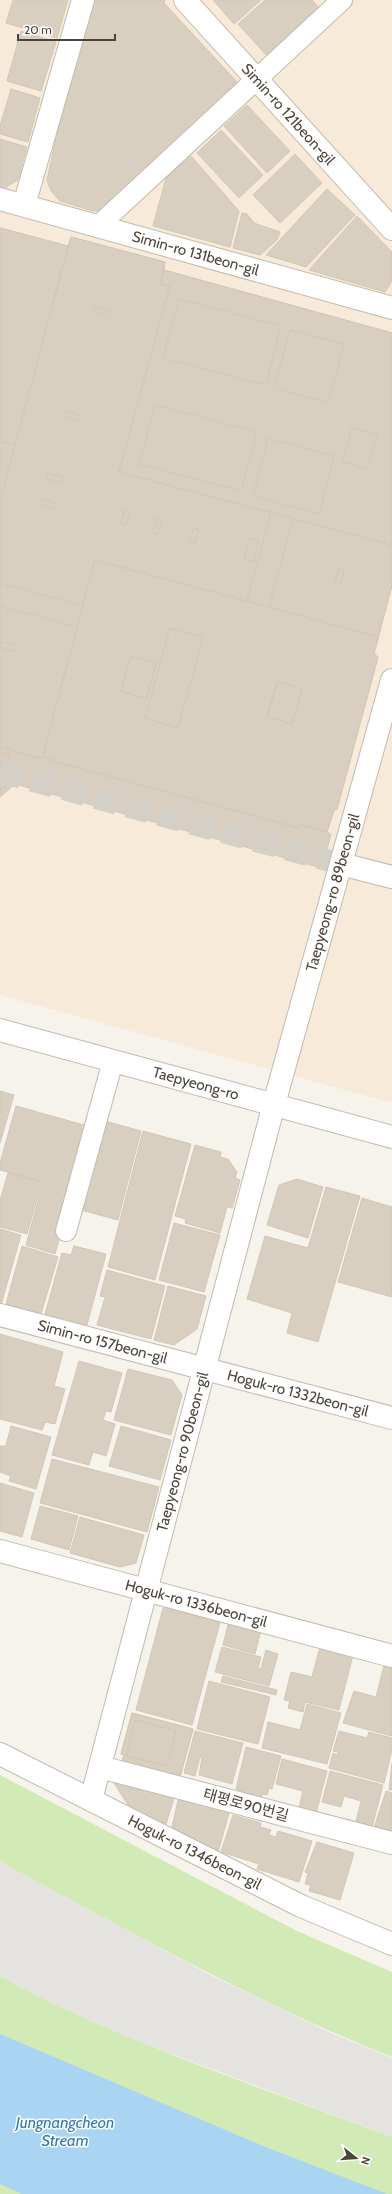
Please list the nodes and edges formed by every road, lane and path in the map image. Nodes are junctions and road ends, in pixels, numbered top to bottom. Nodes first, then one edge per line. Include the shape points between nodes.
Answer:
1 (83, 0) edge
2 (185, 0) edge
3 (342, 0) edge
4 (256, 79) junction
5 (0, 198) edge
6 (24, 205) junction
7 (97, 227) junction
8 (392, 229) edge
9 (392, 308) edge
10 (392, 680) edge
11 (341, 864) junction
12 (392, 877) edge
13 (0, 1030) edge
14 (113, 1061) junction
15 (274, 1104) junction
16 (392, 1137) edge
17 (66, 1231) dead end
18 (0, 1315) edge
19 (205, 1368) junction
20 (392, 1418) edge
21 (0, 1551) edge
22 (146, 1590) junction
23 (392, 1656) edge
24 (0, 1754) edge
25 (100, 1767) junction
26 (91, 1800) junction
27 (392, 1843) edge
28 (392, 1944) edge

1 - 6 street
2 - 4 street, Simin-ro 121beon-gil
3 - 4 lane
4 - 7 lane
4 - 8 street, Simin-ro 121beon-gil
5 - 6 street, Simin-ro 131beon-gil
6 - 7 street, Simin-ro 131beon-gil
7 - 9 street, Simin-ro 131beon-gil
10 - 11 street, Taepyeong-ro 89beon-gil
11 - 12 street
11 - 15 street, Taepyeong-ro 89beon-gil
13 - 14 street, Taepyeong-ro
14 - 15 street, Taepyeong-ro
14 - 17 lane
15 - 16 street, Taepyeong-ro
15 - 19 street, Taepyeong-ro 90beon-gil
18 - 19 street, Simin-ro 157beon-gil
19 - 20 street, Hoguk-ro 1332beon-gil
19 - 22 street, Taepyeong-ro 90beon-gil
21 - 22 street, Hoguk-ro 1336beon-gil
22 - 23 street, Hoguk-ro 1336beon-gil
22 - 25 street, Taepyeong-ro 90beon-gil
24 - 26 street, Hoguk-ro 1346beon-gil
25 - 26 street, Taepyeong-ro 90beon-gil
25 - 27 street, 태평로90번길
26 - 28 street, Hoguk-ro 1346beon-gil via 301,1906

